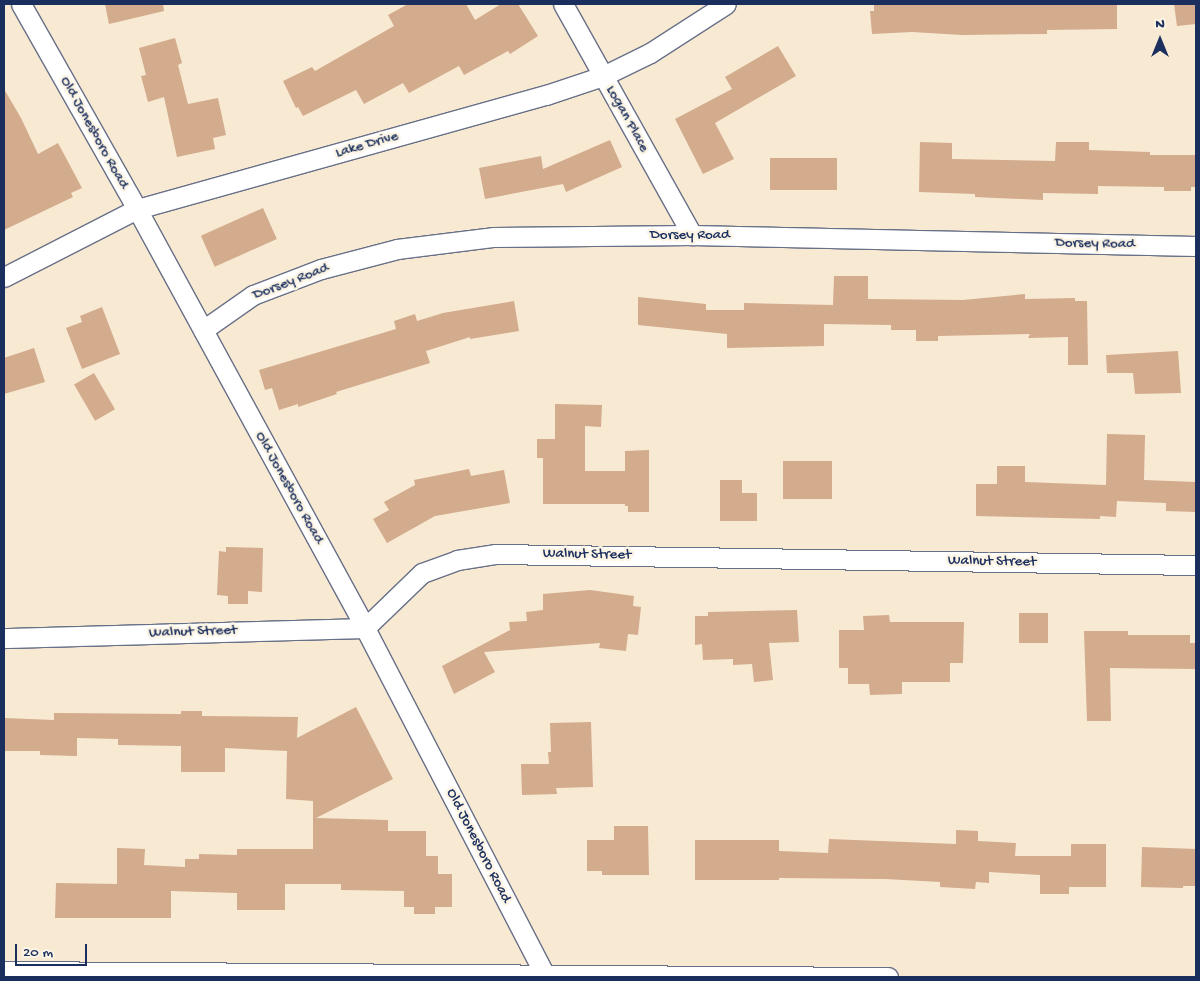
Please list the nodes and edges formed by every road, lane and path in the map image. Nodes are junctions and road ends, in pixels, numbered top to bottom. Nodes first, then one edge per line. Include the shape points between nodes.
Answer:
1 (21, 4) edge
2 (563, 4) edge
3 (726, 4) edge
4 (603, 76) junction
5 (137, 209) junction
6 (692, 235) junction
7 (1196, 246) edge
8 (4, 277) edge
9 (203, 330) junction
10 (1196, 565) edge
11 (365, 628) junction
12 (4, 638) edge
13 (4, 971) edge
14 (214, 975) edge
15 (546, 976) edge
16 (888, 977) edge

1 - 5 street, Old Jonesboro Road
2 - 4 street, Logan Place
3 - 4 street, Lake Drive via 650,53
4 - 5 street, Lake Drive via 546,96
4 - 6 street, Logan Place
5 - 8 street, Lake Drive
5 - 9 street, Old Jonesboro Road
6 - 7 street, Dorsey Road
6 - 9 street, Dorsey Road via 494,238 397,249 321,269 253,295
9 - 11 street, Old Jonesboro Road
10 - 11 street, Walnut Street via 494,554 457,560 422,573
11 - 12 street, Walnut Street
11 - 15 street, Old Jonesboro Road
13 - 14 street
14 - 15 street
15 - 16 street

